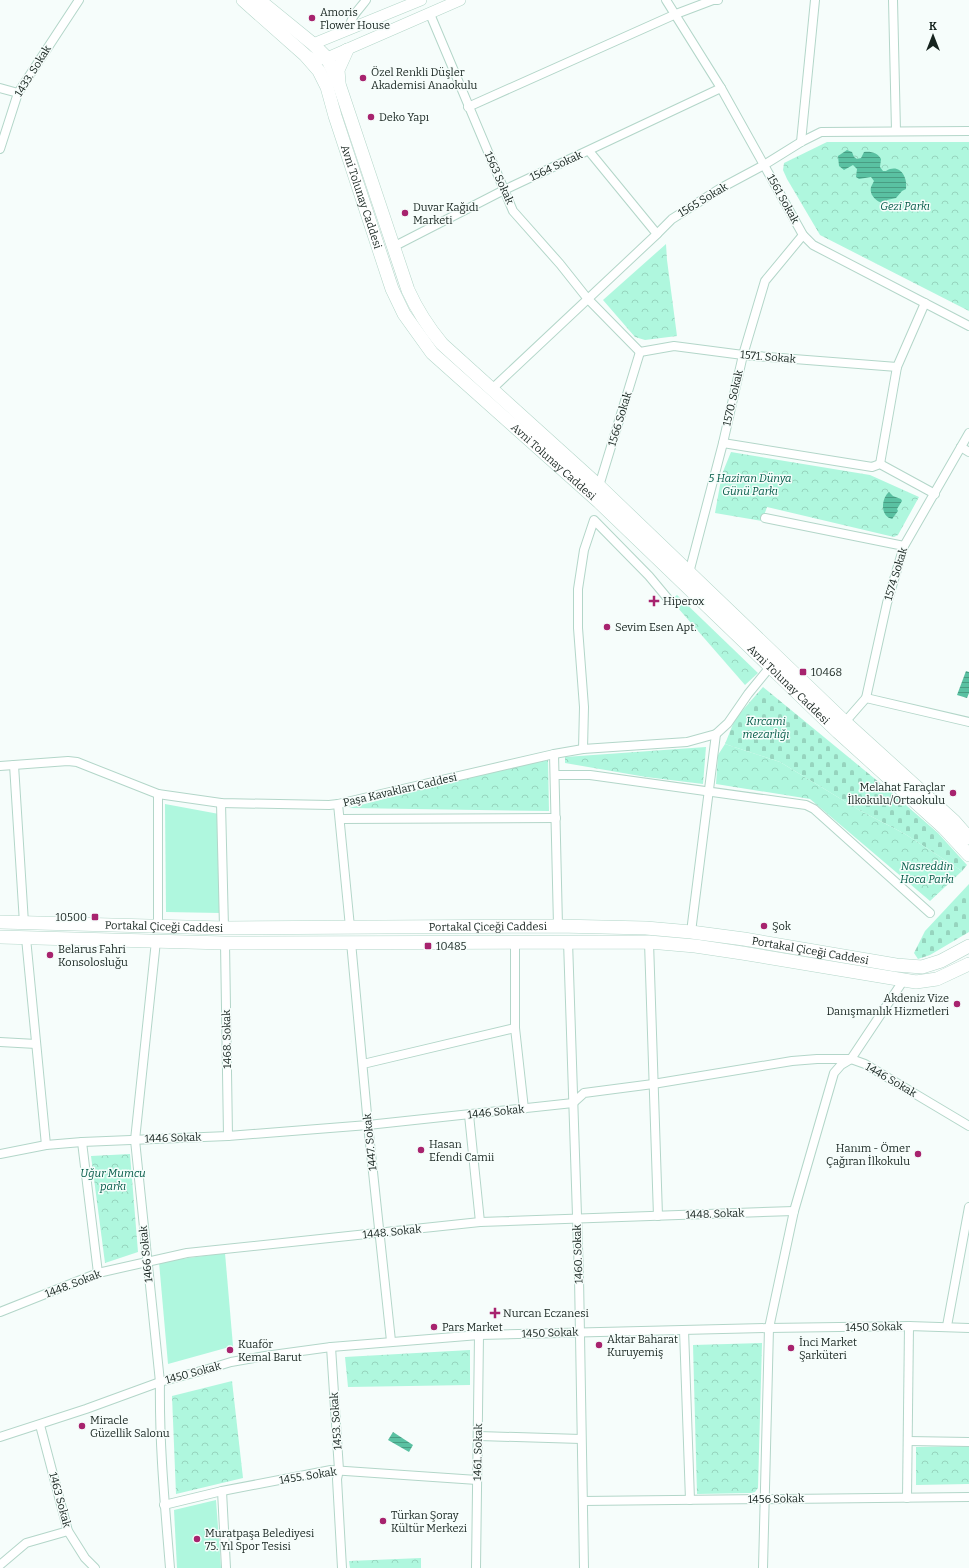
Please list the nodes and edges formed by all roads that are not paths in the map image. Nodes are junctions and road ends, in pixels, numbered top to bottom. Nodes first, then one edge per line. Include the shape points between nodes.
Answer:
1 (79, 0) edge
2 (243, 0) edge
3 (259, 0) edge
4 (366, 0) edge
5 (421, 0) edge
6 (460, 0) edge
7 (666, 0) edge
8 (718, 0) edge
9 (814, 0) edge
10 (893, 0) edge
11 (430, 14) junction
12 (676, 14) junction
13 (351, 29) junction
14 (313, 44) junction
15 (347, 50) junction
16 (305, 55) junction
17 (327, 58) junction
18 (339, 84) junction
19 (0, 88) edge
20 (721, 88) junction
21 (18, 93) junction
22 (468, 107) junction
23 (969, 130) edge
24 (896, 131) junction
25 (801, 142) junction
26 (0, 149) edge
27 (589, 151) junction
28 (764, 164) junction
29 (504, 190) junction
30 (657, 234) junction
31 (804, 235) junction
32 (393, 248) junction
33 (587, 298) junction
34 (925, 303) junction
35 (969, 326) edge
36 (640, 352) junction
37 (743, 355) junction
38 (897, 367) junction
39 (492, 389) junction
40 (969, 433) edge
41 (723, 443) junction
42 (961, 447) junction
43 (969, 452) edge
44 (880, 464) junction
45 (600, 486) junction
46 (935, 494) junction
47 (765, 518) dead end
48 (904, 546) junction
49 (689, 573) junction
50 (669, 600) dead end
51 (770, 667) junction
52 (866, 698) junction
53 (845, 722) junction
54 (969, 722) edge
55 (716, 734) junction
56 (584, 749) junction
57 (554, 754) junction
58 (14, 765) junction
59 (0, 766) edge
60 (555, 775) junction
61 (709, 790) junction
62 (158, 794) junction
63 (221, 803) junction
64 (338, 804) junction
65 (556, 818) junction
66 (340, 819) junction
67 (969, 838) edge
68 (969, 855) edge
69 (930, 912) dead end
70 (0, 922) edge
71 (24, 923) junction
72 (558, 926) junction
73 (158, 927) junction
74 (350, 927) junction
75 (224, 928) junction
76 (691, 932) junction
77 (0, 937) edge
78 (26, 938) junction
79 (156, 941) junction
80 (515, 941) junction
81 (568, 941) junction
82 (351, 942) junction
83 (649, 942) junction
84 (225, 943) junction
85 (969, 946) edge
86 (969, 964) edge
87 (902, 981) junction
88 (515, 1028) junction
89 (0, 1042) edge
90 (36, 1044) junction
91 (851, 1059) junction
92 (363, 1064) junction
93 (653, 1084) junction
94 (573, 1103) junction
95 (524, 1109) junction
96 (469, 1114) junction
97 (368, 1125) junction
98 (969, 1126) edge
99 (228, 1136) junction
100 (135, 1140) junction
101 (82, 1142) junction
102 (46, 1145) junction
103 (0, 1154) edge
104 (969, 1207) edge
105 (794, 1211) junction
106 (658, 1216) junction
107 (577, 1218) junction
108 (480, 1222) junction
109 (380, 1233) junction
110 (147, 1261) junction
111 (98, 1273) junction
112 (0, 1312) edge
113 (909, 1326) junction
114 (947, 1326) junction
115 (769, 1328) junction
116 (969, 1328) edge
117 (684, 1330) junction
118 (580, 1332) junction
119 (479, 1335) junction
120 (391, 1341) junction
121 (331, 1347) junction
122 (160, 1382) junction
123 (40, 1425) junction
124 (479, 1436) junction
125 (0, 1437) edge
126 (581, 1438) junction
127 (908, 1441) junction
128 (969, 1442) edge
129 (339, 1470) junction
130 (477, 1480) junction
131 (222, 1491) junction
132 (969, 1497) edge
133 (907, 1498) junction
134 (766, 1499) junction
135 (690, 1500) junction
136 (583, 1501) junction
137 (164, 1505) junction
138 (68, 1531) junction
139 (0, 1565) edge
140 (95, 1568) edge
141 (170, 1568) edge
142 (226, 1568) edge
143 (342, 1568) edge
144 (476, 1568) edge
145 (584, 1568) edge
146 (763, 1568) edge

1 - 21 street, 1433. Sokak
2 - 16 main road, Avni Tolunay Caddesi
3 - 14 main road, Avni Tolunay Caddesi
4 - 13 street via 351,19
5 - 13 main road
6 - 11 main road
7 - 12 street, 1561 Sokak
8 - 12 street
9 - 25 street
10 - 24 street
11 - 15 main road
11 - 22 street, 1563 Sokak
12 - 20 street, 1561 Sokak
12 - 22 street
13 - 14 main road
14 - 17 main road, Avni Tolunay Caddesi
15 - 17 main road
15 - 18 main road via 338,70
16 - 17 main road via 315,60
16 - 51 main road, Avni Tolunay Caddesi via 319,71 327,87 392,289 415,331 432,353 599,502
17 - 18 main road, Avni Tolunay Caddesi
18 - 32 main road, Avni Tolunay Caddesi
19 - 21 street
20 - 27 street, 1564 Sokak
20 - 28 street, 1561 Sokak
21 - 26 street, 1433. Sokak
22 - 29 street, 1563 Sokak
23 - 24 street, 1565 Sokak
24 - 25 street, 1565 Sokak via 821,132
25 - 28 street, 1565 Sokak
27 - 29 street, 1564 Sokak
27 - 30 street
28 - 30 street, 1565 Sokak via 672,219
28 - 31 street, 1561 Sokak
29 - 32 street, 1564 Sokak
29 - 33 street, 1563 Sokak via 513,211
30 - 33 street, 1565 Sokak
31 - 34 street, 1561 Sokak via 813,245
31 - 37 street, 1570. Sokak via 765,281
32 - 39 main road, Avni Tolunay Caddesi via 408,290 426,323 442,344
33 - 36 street, 1563 Sokak
33 - 39 street, 1565 Sokak
34 - 35 street, 1561 Sokak
34 - 38 street
36 - 37 street, 1571. Sokak via 674,346
36 - 45 street, 1566 Sokak
37 - 38 street, 1571. Sokak
37 - 41 street, 1570. Sokak
38 - 44 street
39 - 45 main road, Avni Tolunay Caddesi
40 - 42 street, 1574 Sokak
41 - 44 street via 872,467
41 - 49 street, 1570. Sokak
42 - 43 street
42 - 46 street, 1574 Sokak
44 - 46 street
45 - 49 main road, Avni Tolunay Caddesi
46 - 48 street, 1574 Sokak
47 - 48 street
48 - 52 street, 1574 Sokak via 887,603
49 - 53 main road, Avni Tolunay Caddesi
50 - 56 street via 594,520 584,550 578,589
51 - 55 street, Paşa Kavakları Caddesi via 728,723
51 - 68 main road, Avni Tolunay Caddesi via 944,828
52 - 53 street, 1574 Sokak
52 - 54 street
53 - 67 main road, Avni Tolunay Caddesi via 954,821
55 - 56 street, Paşa Kavakları Caddesi via 687,742
55 - 61 street
56 - 57 street, Paşa Kavakları Caddesi
57 - 60 street
57 - 64 street, Paşa Kavakları Caddesi
58 - 59 street, Paşa Kavakları Caddesi
58 - 62 street, Paşa Kavakları Caddesi via 77,762
58 - 71 street
60 - 61 street via 590,775
60 - 65 street
61 - 69 street via 806,805 814,809
61 - 76 street
62 - 63 street, Paşa Kavakları Caddesi
62 - 73 street
63 - 64 street, Paşa Kavakları Caddesi
63 - 75 street
64 - 66 street
65 - 66 street
65 - 72 street
66 - 74 street
70 - 71 main road, Portakal Çiceği Caddesi
71 - 73 main road, Portakal Çiceği Caddesi
72 - 74 main road, Portakal Çiceği Caddesi
72 - 76 main road, Portakal Çiceği Caddesi
73 - 75 main road, Portakal Çiceği Caddesi
74 - 75 main road, Portakal Çiceği Caddesi
76 - 85 main road, Portakal Çiceği Caddesi via 922,967 941,961
77 - 78 main road, Portakal Çiceği Caddesi
78 - 79 main road, Portakal Çiceği Caddesi
78 - 90 street
79 - 84 main road, Portakal Çiceği Caddesi
79 - 100 street, 1466 Sokak
80 - 81 main road, Portakal Çiceği Caddesi
80 - 82 main road, Portakal Çiceği Caddesi
80 - 88 street
81 - 83 main road, Portakal Çiceği Caddesi
81 - 94 street, 1460. Sokak
82 - 84 main road, Portakal Çiceği Caddesi
82 - 92 street, 1447. Sokak
83 - 87 main road, Portakal Çiceği Caddesi via 742,953
83 - 93 street
84 - 99 street, 1468. Sokak
86 - 87 main road, Portakal Çiceği Caddesi via 937,979
87 - 91 street
88 - 92 street
88 - 95 street
89 - 90 street
90 - 102 street
91 - 93 street, 1446 Sokak via 792,1061
91 - 98 street, 1446 Sokak via 865,1064
91 - 105 street via 834,1073
92 - 97 street, 1447. Sokak
93 - 94 street, 1446 Sokak via 584,1093
93 - 106 street
94 - 95 street, 1446 Sokak
94 - 107 street, 1460. Sokak
95 - 96 street, 1446 Sokak
96 - 97 street, 1446 Sokak
96 - 108 street
97 - 99 street, 1446 Sokak
97 - 109 street, 1447. Sokak
99 - 100 street, 1446 Sokak
100 - 101 street, 1446 Sokak
100 - 110 street, 1466 Sokak
101 - 102 street, 1446 Sokak
101 - 111 street
102 - 103 street, 1446 Sokak
104 - 114 street
105 - 106 street, 1448. Sokak
105 - 115 street
106 - 107 street, 1448. Sokak
107 - 108 street, 1448. Sokak
107 - 118 street, 1460. Sokak
108 - 109 street, 1448. Sokak
109 - 110 street, 1448. Sokak via 187,1253
109 - 120 street, 1447. Sokak
110 - 111 street, 1448. Sokak
110 - 122 street, 1466 Sokak
111 - 112 street, 1448. Sokak
113 - 114 street, 1450 Sokak
113 - 115 street, 1450 Sokak
113 - 127 street
114 - 116 street, 1450 Sokak
115 - 117 street, 1450 Sokak
115 - 134 street
117 - 118 street, 1450 Sokak
117 - 135 street
118 - 119 street, 1450 Sokak
118 - 126 street, 1460. Sokak
119 - 120 street, 1450 Sokak
119 - 124 street, 1461. Sokak
120 - 121 street, 1450 Sokak
121 - 122 street, 1450 Sokak via 231,1362
121 - 129 street, 1453. Sokak
122 - 123 street, 1450 Sokak
122 - 137 street, 1466 Sokak
123 - 125 street, 1450 Sokak
123 - 138 street, 1463 Sokak
124 - 126 street
124 - 130 street, 1461. Sokak
126 - 136 street, 1460. Sokak
127 - 128 street
127 - 133 street
129 - 130 street, 1455. Sokak
129 - 131 street, 1455. Sokak
129 - 143 street, 1453. Sokak via 337,1479
130 - 144 street, 1461. Sokak
131 - 137 street, 1455. Sokak
131 - 142 street
132 - 133 street, 1456 Sokak
133 - 134 street, 1456 Sokak
134 - 135 street, 1456 Sokak
134 - 146 street
135 - 136 street, 1456 Sokak
136 - 145 street, 1460. Sokak
137 - 141 street, 1466 Sokak
138 - 139 street via 26,1543
138 - 140 street, 1463 Sokak via 85,1558

